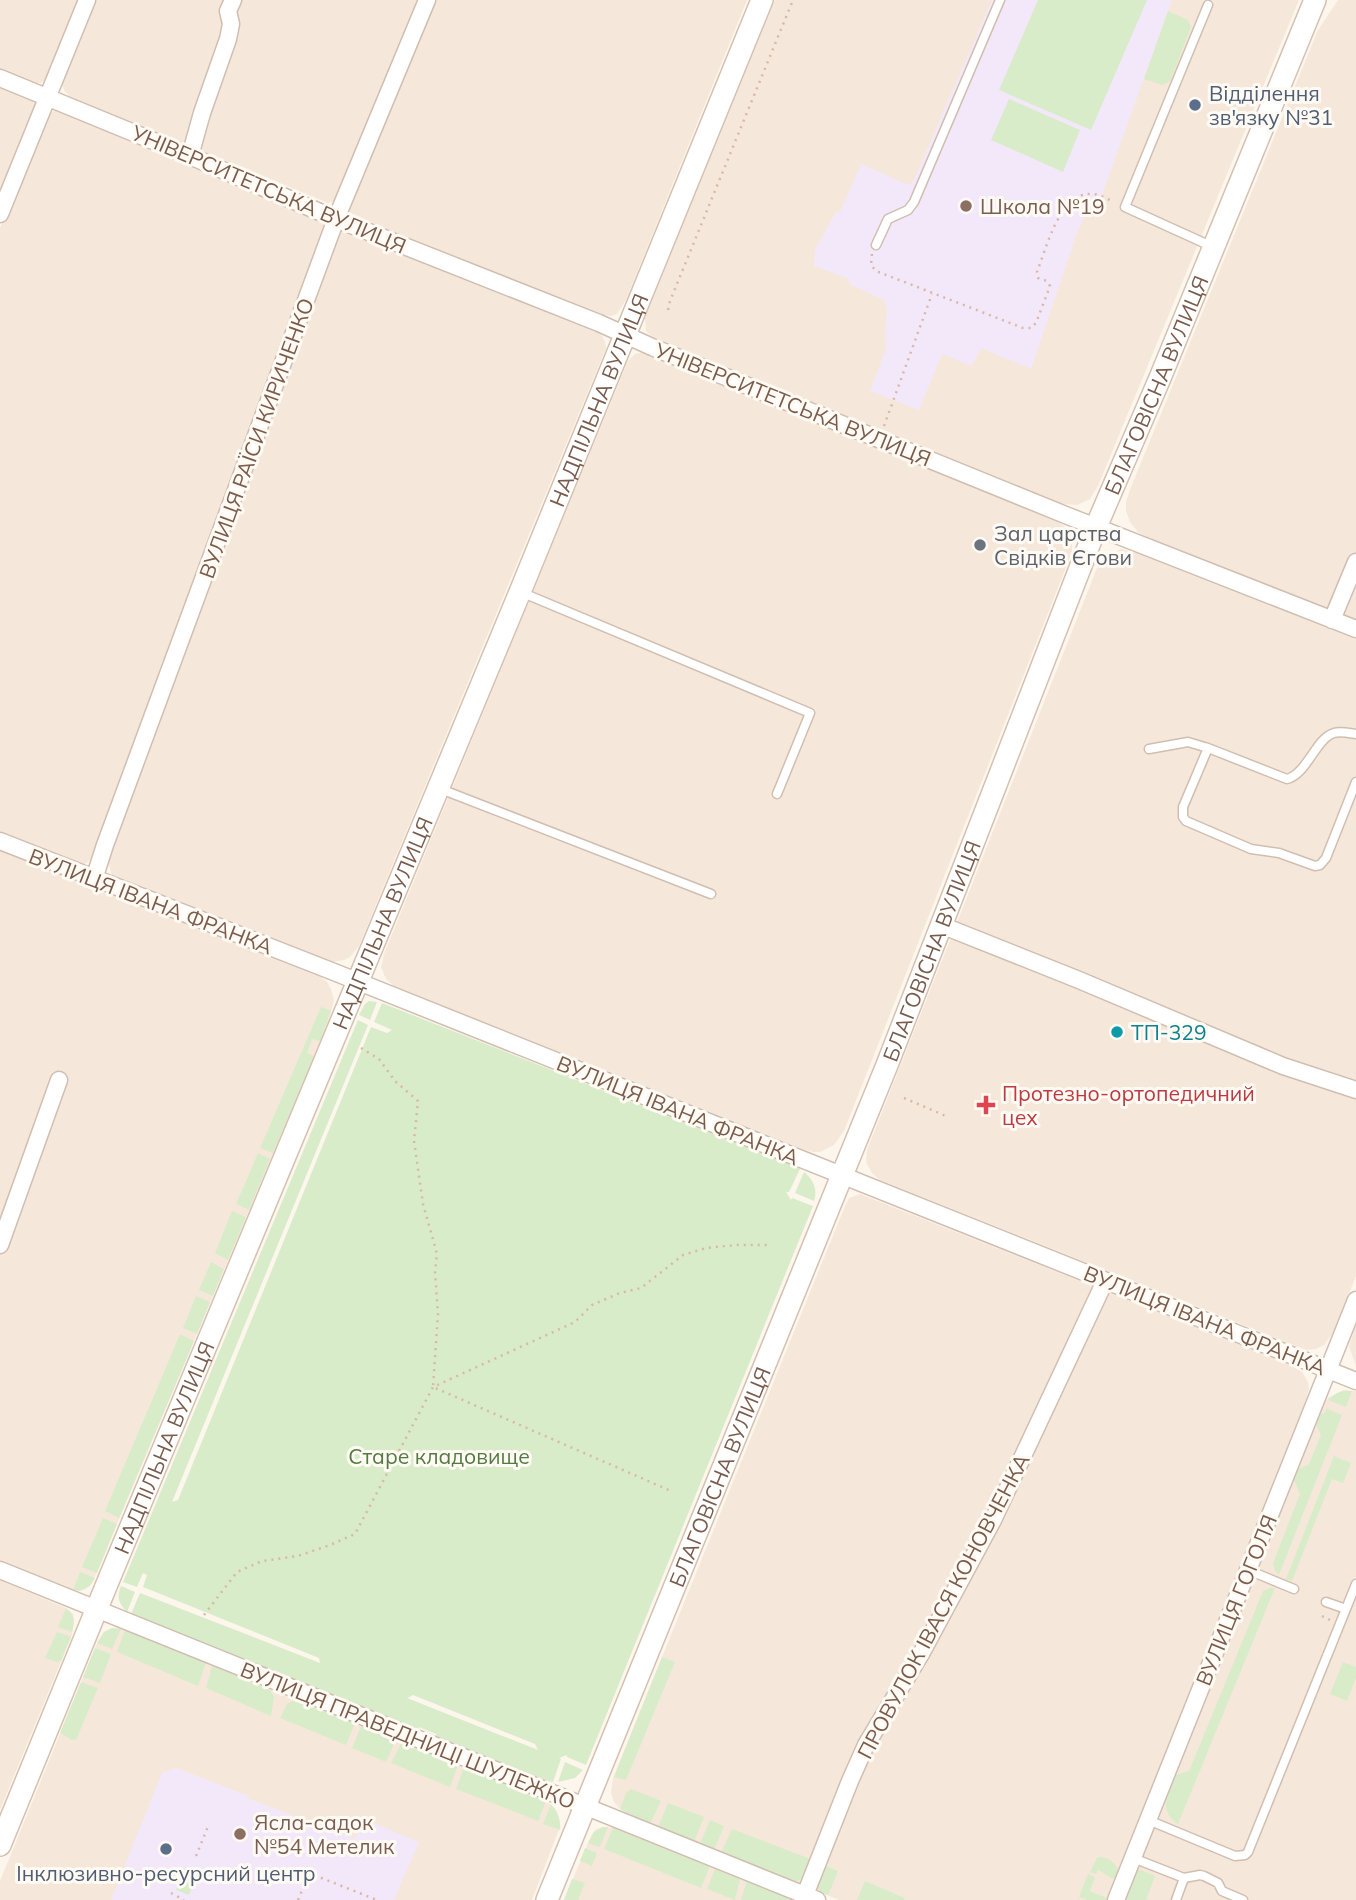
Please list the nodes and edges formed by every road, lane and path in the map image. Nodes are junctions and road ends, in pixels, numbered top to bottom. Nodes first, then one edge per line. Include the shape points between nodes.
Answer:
1 (86, 0) edge
2 (233, 0) edge
3 (427, 0) edge
4 (762, 0) edge
5 (793, 0) edge
6 (1000, 0) edge
7 (1315, 0) edge
8 (1208, 5) dead end
9 (0, 78) edge
10 (48, 97) junction
11 (190, 156) junction
12 (1125, 207) junction
13 (0, 214) edge
14 (336, 219) junction
15 (876, 245) joint
16 (1213, 247) junction
17 (933, 293) junction
18 (668, 310) dead end
19 (625, 335) junction
20 (879, 439) junction
21 (1096, 527) junction
22 (1356, 562) edge
23 (520, 592) junction
24 (1332, 620) junction
25 (1356, 629) edge
26 (1356, 733) edge
27 (1208, 748) junction
28 (1149, 749) dead end
29 (1356, 782) edge
30 (438, 789) junction
31 (777, 794) dead end
32 (0, 841) edge
33 (94, 879) junction
34 (711, 894) dead end
35 (941, 925) junction
36 (358, 983) junction
37 (361, 1048) dead end
38 (59, 1080) dead end
39 (1356, 1090) edge
40 (904, 1098) dead end
41 (946, 1116) dead end
42 (841, 1175) junction
43 (0, 1245) edge
44 (771, 1245) dead end
45 (1105, 1281) junction
46 (1356, 1300) edge
47 (1328, 1370) junction
48 (1356, 1381) edge
49 (433, 1387) junction
50 (671, 1491) dead end
51 (0, 1570) edge
52 (1248, 1570) junction
53 (1356, 1584) edge
54 (1294, 1589) dead end
55 (1326, 1602) dead end
56 (97, 1609) junction
57 (1346, 1609) junction
58 (204, 1615) dead end
59 (1322, 1616) dead end
60 (1327, 1618) dead end
61 (585, 1807) junction
62 (1148, 1821) junction
63 (209, 1824) dead end
64 (0, 1845) edge
65 (196, 1856) dead end
66 (1133, 1858) junction
67 (1184, 1878) junction
68 (171, 1893) dead end
69 (811, 1897) edge
70 (184, 1900) edge
71 (298, 1900) edge
72 (377, 1900) edge
73 (547, 1900) edge
74 (1116, 1900) edge
75 (1176, 1900) edge
76 (1243, 1900) edge

1 - 10 street
2 - 11 street via 228,11 228,39
3 - 14 street, ВУЛИЦЯ РАЇСИ КИРИЧЕНКО
4 - 19 main road, НАДПІЛЬНА ВУЛИЦЯ
5 - 18 path
6 - 15 lane via 914,202 888,219
7 - 16 main road, БЛАГОВІСНА ВУЛИЦЯ
8 - 12 lane
9 - 10 street, УНІВЕРСИТЕТСЬКА ВУЛИЦЯ
10 - 11 street, УНІВЕРСИТЕТСЬКА ВУЛИЦЯ
10 - 13 street
11 - 14 street, УНІВЕРСИТЕТСЬКА ВУЛИЦЯ
12 - 16 lane
12 - 17 path via 1090,193 1065,207 1037,272 1050,286 1031,328
14 - 19 street, УНІВЕРСИТЕТСЬКА ВУЛИЦЯ
14 - 33 street, ВУЛИЦЯ РАЇСИ КИРИЧЕНКО
15 - 17 path via 870,262 873,269
16 - 21 main road, БЛАГОВІСНА ВУЛИЦЯ
17 - 20 path
19 - 20 street, УНІВЕРСИТЕТСЬКА ВУЛИЦЯ
19 - 23 main road, НАДПІЛЬНА ВУЛИЦЯ
20 - 21 street, УНІВЕРСИТЕТСЬКА ВУЛИЦЯ
21 - 24 street, УНІВЕРСИТЕТСЬКА ВУЛИЦЯ
21 - 35 main road, БЛАГОВІСНА ВУЛИЦЯ
22 - 24 street
23 - 30 main road, НАДПІЛЬНА ВУЛИЦЯ
23 - 31 lane via 810,713
24 - 25 street, УНІВЕРСИТЕТСЬКА ВУЛИЦЯ
26 - 27 lane via 1329,735 1291,779
27 - 28 lane via 1188,742
27 - 29 lane via 1183,807 1186,821 1251,849 1311,865 1320,865 1326,858
30 - 34 lane
30 - 36 main road, НАДПІЛЬНА ВУЛИЦЯ
32 - 33 street, ВУЛИЦЯ ІВАНА ФРАНКА
33 - 36 street, ВУЛИЦЯ ІВАНА ФРАНКА
35 - 39 street via 1283,1066
35 - 42 main road, БЛАГОВІСНА ВУЛИЦЯ
36 - 42 street, ВУЛИЦЯ ІВАНА ФРАНКА
36 - 56 main road, НАДПІЛЬНА ВУЛИЦЯ
37 - 49 path via 379,1059 418,1101 414,1141 423,1204 437,1254
38 - 43 street
40 - 41 path
42 - 45 street, ВУЛИЦЯ ІВАНА ФРАНКА
42 - 61 main road, БЛАГОВІСНА ВУЛИЦЯ
44 - 49 path via 706,1248 683,1255 641,1288 592,1305 575,1322
45 - 47 street, ВУЛИЦЯ ІВАНА ФРАНКА
45 - 69 street, ПРОВУЛОК ІВАСЯ КОНОВЧЕНКА via 993,1520 866,1745
46 - 47 street, ВУЛИЦЯ ГОГОЛЯ
47 - 48 street, ВУЛИЦЯ ІВАНА ФРАНКА
47 - 52 street, ВУЛИЦЯ ГОГОЛЯ
49 - 50 path
49 - 58 path via 355,1534 237,1572
51 - 56 street, ВУЛИЦЯ ПРАВЕДНИЦІ ШУЛЕЖКО
52 - 54 lane
52 - 62 street, ВУЛИЦЯ ГОГОЛЯ
53 - 57 lane
55 - 57 lane
56 - 61 street, ВУЛИЦЯ ПРАВЕДНИЦІ ШУЛЕЖКО
56 - 64 main road, НАДПІЛЬНА ВУЛИЦЯ
57 - 62 lane via 1248,1852 1235,1856
59 - 60 path
61 - 69 street, ВУЛИЦЯ ПРАВЕДНИЦІ ШУЛЕЖКО
61 - 73 main road, БЛАГОВІСНА ВУЛИЦЯ
62 - 66 street, ВУЛИЦЯ ГОГОЛЯ
63 - 65 path
66 - 67 lane
66 - 74 street, ВУЛИЦЯ ГОГОЛЯ
67 - 75 lane
67 - 76 lane via 1200,1875
68 - 70 path
71 - 72 path via 309,1873

